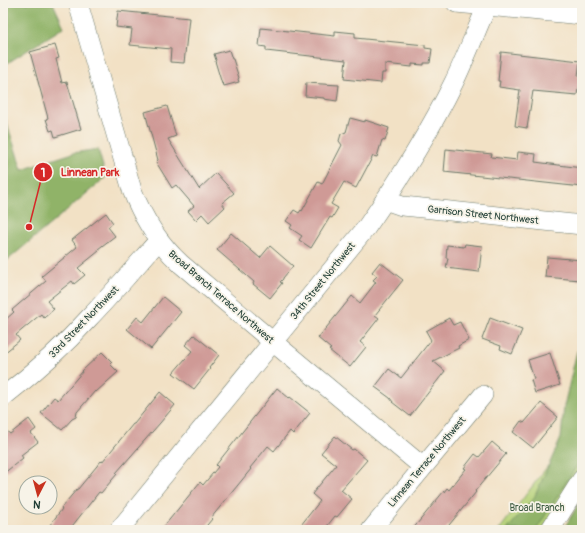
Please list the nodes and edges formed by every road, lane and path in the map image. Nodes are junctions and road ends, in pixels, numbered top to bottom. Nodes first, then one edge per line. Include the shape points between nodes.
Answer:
1 (78, 3) edge
2 (456, 3) edge
3 (487, 6) junction
4 (582, 15) edge
5 (385, 200) junction
6 (582, 225) edge
7 (159, 240) junction
8 (273, 342) junction
9 (483, 395) dead end
10 (3, 397) edge
11 (423, 467) junction
12 (582, 479) edge
13 (119, 530) edge
14 (371, 530) edge
15 (550, 530) edge

1 - 7 street, Broad Branch Terrace Northwest via 132,190
2 - 3 street
3 - 4 street
3 - 5 street, 34th Street Northwest via 442,104 416,152
5 - 6 street, Garrison Street Northwest via 413,208
5 - 8 street, 34th Street Northwest via 354,244
7 - 8 street, Broad Branch Terrace Northwest via 179,262
7 - 10 street, 33rd Street Northwest via 72,336
8 - 11 street, Broad Branch Terrace Northwest
8 - 13 street, 34th Street Northwest
9 - 11 street, Linnean Terrace Northwest
11 - 14 street, Linnean Terrace Northwest
12 - 15 street

